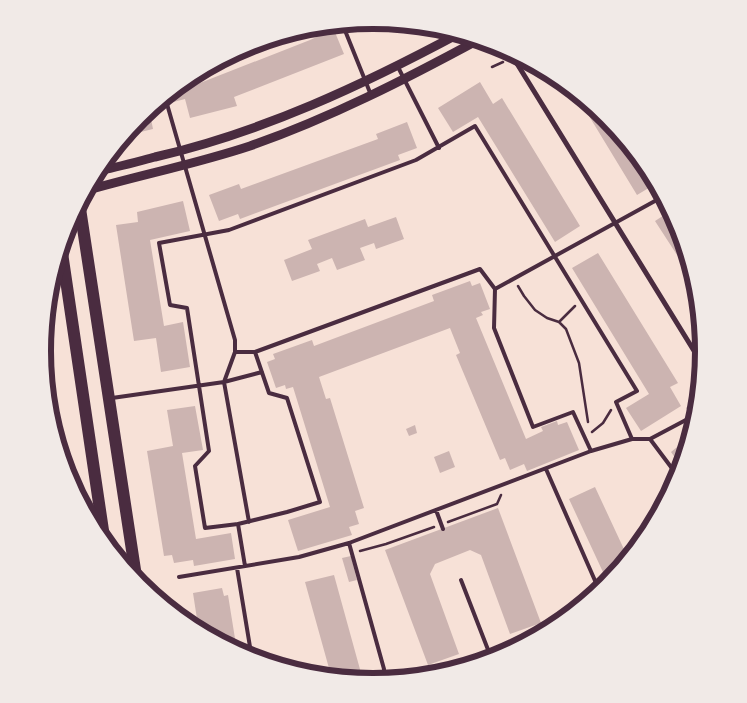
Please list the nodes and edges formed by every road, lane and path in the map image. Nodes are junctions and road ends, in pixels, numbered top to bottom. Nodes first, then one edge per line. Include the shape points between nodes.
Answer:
1 (345, 30) edge
2 (450, 38) edge
3 (471, 44) edge
4 (502, 62) dead end
5 (516, 62) edge
6 (398, 66) junction
7 (492, 67) dead end
8 (404, 80) junction
9 (365, 82) junction
10 (371, 95) junction
11 (167, 104) dead end
12 (439, 148) junction
13 (180, 152) junction
14 (184, 166) junction
15 (108, 168) edge
16 (95, 188) edge
17 (658, 199) edge
18 (81, 215) edge
19 (615, 223) junction
20 (204, 235) junction
21 (554, 256) junction
22 (63, 263) edge
23 (514, 278) junction
24 (495, 290) junction
25 (581, 300) junction
26 (558, 322) junction
27 (235, 352) junction
28 (255, 352) junction
29 (696, 354) edge
30 (262, 372) junction
31 (224, 382) junction
32 (200, 386) junction
33 (109, 398) junction
34 (616, 402) junction
35 (689, 418) edge
36 (632, 438) junction
37 (650, 439) junction
38 (591, 452) junction
39 (546, 469) junction
40 (674, 470) edge
41 (506, 484) junction
42 (436, 510) junction
43 (249, 522) junction
44 (238, 524) junction
45 (101, 525) edge
46 (442, 527) junction
47 (349, 543) junction
48 (352, 553) junction
49 (245, 566) junction
50 (134, 567) edge
51 (236, 568) junction
52 (179, 577) dead end
53 (461, 580) dead end
54 (597, 585) edge
55 (250, 650) edge
56 (489, 653) edge
57 (384, 674) edge

1 - 9 lane
2 - 6 street
3 - 8 street
4 - 7 path
5 - 19 street
6 - 8 lane
6 - 9 street
8 - 10 street
8 - 12 lane
9 - 10 lane
9 - 13 street via 245,131
10 - 14 street via 250,145
11 - 13 lane
12 - 20 lane via 416,160 263,218
12 - 21 lane via 475,126
13 - 14 lane
13 - 15 street
14 - 16 street
14 - 20 lane
17 - 19 lane
18 - 33 main road
19 - 21 lane
19 - 29 street
20 - 27 lane
20 - 32 lane via 159,243 170,305 187,308
21 - 23 lane
21 - 25 lane
22 - 45 main road
23 - 24 lane
23 - 26 path via 535,310
24 - 28 lane via 480,268
24 - 38 lane via 494,328 533,427 573,412
25 - 26 path
25 - 34 lane via 637,391
26 - 34 path via 566,329 579,363 591,433 603,423
27 - 28 lane
27 - 31 lane
28 - 30 lane
30 - 31 lane
30 - 43 lane via 269,393 288,398 320,502
31 - 32 lane
31 - 43 lane
32 - 33 lane
32 - 44 lane via 209,451 195,466 205,528
33 - 50 main road
34 - 36 lane
35 - 37 lane
36 - 37 lane
36 - 38 lane
37 - 40 lane
38 - 39 lane
39 - 41 lane
39 - 54 lane
41 - 42 lane
41 - 46 path via 497,504
42 - 46 lane
42 - 47 lane
43 - 44 lane
44 - 49 lane
46 - 48 path
47 - 48 lane
47 - 49 lane via 299,557
48 - 57 lane
49 - 51 lane
51 - 52 lane
51 - 55 lane
53 - 56 lane

